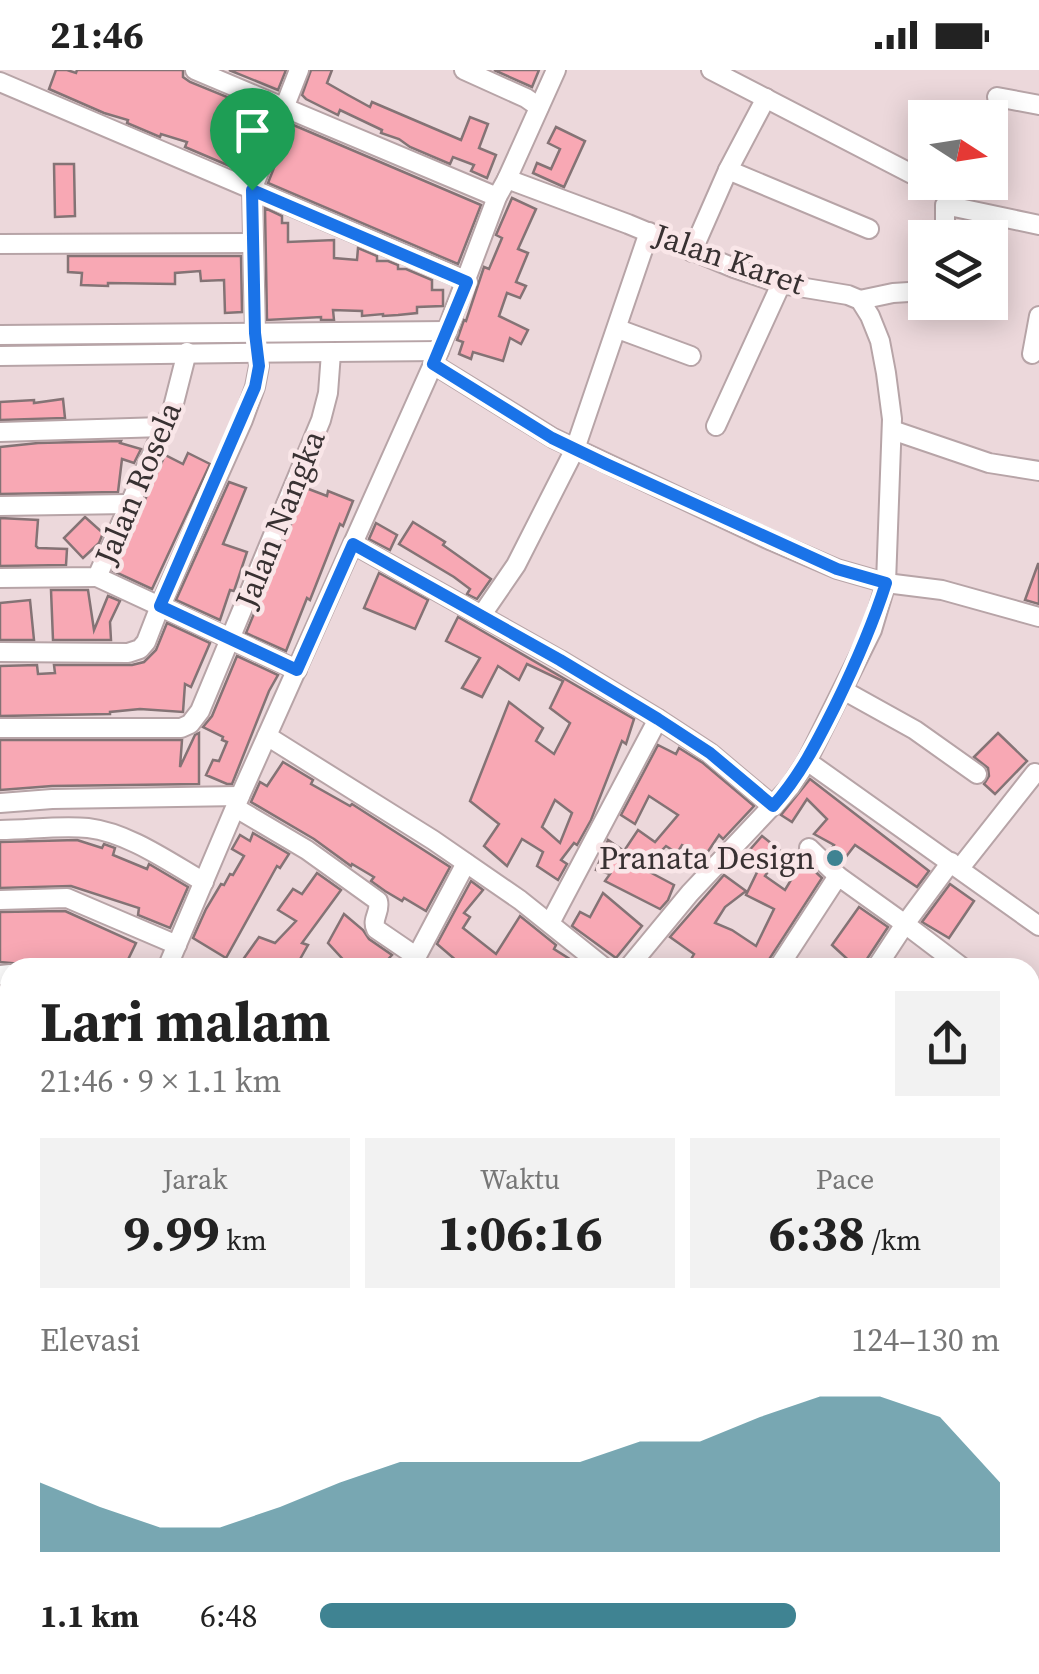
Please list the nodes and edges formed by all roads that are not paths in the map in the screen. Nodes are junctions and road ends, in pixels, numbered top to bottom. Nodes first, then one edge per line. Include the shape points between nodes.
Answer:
1 (195, 70) edge
2 (299, 70) edge
3 (464, 70) edge
4 (556, 70) edge
5 (711, 70) edge
6 (0, 82) edge
7 (997, 97) dead end
8 (766, 98) junction
9 (1039, 105) edge
10 (539, 107) junction
11 (284, 108) junction
12 (728, 170) junction
13 (908, 172) edge
14 (508, 180) junction
15 (252, 190) junction
16 (497, 197) junction
17 (946, 220) edge
18 (1039, 224) edge
19 (870, 230) dead end
20 (650, 232) junction
21 (253, 242) junction
22 (0, 244) edge
23 (692, 252) junction
24 (467, 282) junction
25 (781, 284) junction
26 (908, 292) edge
27 (860, 300) junction
28 (1039, 316) edge
29 (618, 329) junction
30 (448, 331) junction
31 (255, 333) junction
32 (0, 335) edge
33 (187, 352) junction
34 (331, 352) junction
35 (258, 354) junction
36 (1032, 354) dead end
37 (0, 356) edge
38 (692, 356) dead end
39 (436, 358) junction
40 (163, 426) junction
41 (716, 426) dead end
42 (892, 430) junction
43 (0, 432) edge
44 (575, 449) junction
45 (1039, 471) edge
46 (128, 504) junction
47 (0, 506) edge
48 (353, 544) junction
49 (98, 577) junction
50 (0, 578) edge
51 (886, 583) junction
52 (160, 606) junction
53 (481, 616) junction
54 (1039, 617) edge
55 (230, 640) junction
56 (0, 652) edge
57 (297, 670) junction
58 (843, 690) junction
59 (658, 719) junction
60 (0, 728) edge
61 (268, 736) junction
62 (807, 761) junction
63 (1035, 773) dead end
64 (977, 774) dead end
65 (52, 799) junction
66 (113, 799) junction
67 (0, 802) edge
68 (238, 802) junction
69 (773, 806) junction
70 (52, 827) junction
71 (0, 830) edge
72 (108, 832) junction
73 (809, 848) dead end
74 (466, 863) junction
75 (956, 865) junction
76 (838, 876) junction
77 (204, 882) junction
78 (0, 900) edge
79 (550, 923) junction
80 (904, 924) junction
81 (1039, 926) edge
82 (177, 945) junction
83 (171, 958) edge
84 (409, 958) edge
85 (416, 958) edge
86 (593, 958) edge
87 (636, 958) edge
88 (785, 958) edge
89 (882, 958) edge
90 (950, 958) edge

1 - 11 street
2 - 11 street
3 - 10 street
4 - 10 street
5 - 8 street
6 - 15 street
7 - 9 street
8 - 12 street
8 - 13 street
10 - 14 street
11 - 15 street
11 - 16 street
12 - 19 street
12 - 23 street
14 - 16 street
14 - 20 street, Jalan Karet
15 - 21 street
15 - 24 street
16 - 24 street
17 - 18 street via 946,205
20 - 23 street, Jalan Karet
20 - 29 street
21 - 22 street
21 - 31 street
23 - 25 street, Jalan Karet
24 - 30 street
25 - 27 street, Jalan Karet
25 - 41 street
26 - 27 street
27 - 42 street via 880,342
28 - 36 street
29 - 38 street
29 - 44 street
30 - 31 street
30 - 39 street
31 - 32 street
31 - 35 street
33 - 35 street
33 - 37 street
33 - 40 street, Jalan Rosela
34 - 35 street
34 - 39 street
34 - 55 street, Jalan Nangka via 321,420
35 - 52 street via 243,420
39 - 44 street
39 - 48 street
40 - 43 street
40 - 46 street, Jalan Rosela
42 - 45 street via 988,463
42 - 51 street
44 - 51 street via 788,548
44 - 53 street via 516,565
46 - 47 street
46 - 49 street, Jalan Rosela
48 - 53 street
48 - 57 street
49 - 50 street, Jalan Rosela
49 - 52 street
51 - 54 street via 942,590
51 - 58 street
52 - 55 street
52 - 56 street via 140,650
53 - 59 street
55 - 57 street
55 - 60 street, Jalan Nangka via 200,711 181,728
57 - 61 street
58 - 62 street
58 - 64 street
59 - 69 street
59 - 79 street
61 - 68 street
61 - 74 street
62 - 69 street
62 - 75 street
63 - 75 street
65 - 66 street
65 - 67 street
65 - 70 street
66 - 68 street
66 - 72 street
68 - 77 street
68 - 84 street via 378,901 376,929
69 - 87 street
70 - 71 street
70 - 72 street
72 - 77 street
73 - 76 street
74 - 79 street
74 - 85 street
75 - 80 street
75 - 81 street
76 - 80 street
76 - 88 street
77 - 82 street
78 - 82 street via 68,898
79 - 86 street
80 - 89 street
80 - 90 street
82 - 83 street

